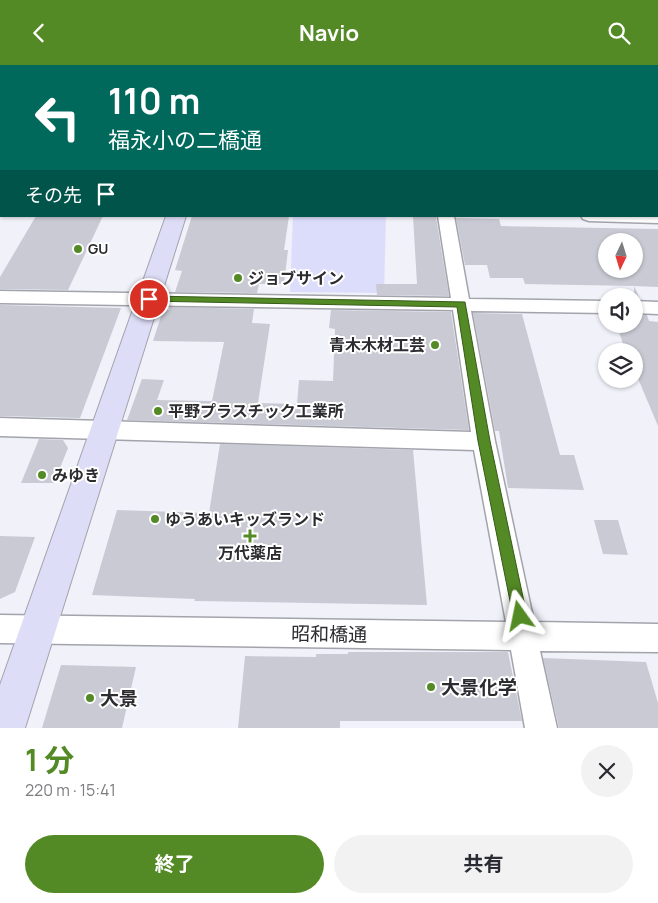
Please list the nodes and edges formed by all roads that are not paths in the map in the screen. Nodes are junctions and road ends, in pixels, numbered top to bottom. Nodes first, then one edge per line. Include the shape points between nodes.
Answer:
1 (176, 217) edge
2 (446, 217) edge
3 (624, 217) edge
4 (658, 218) edge
5 (0, 297) edge
6 (149, 299) junction
7 (461, 304) junction
8 (598, 307) edge
9 (643, 307) edge
10 (658, 308) edge
11 (0, 427) edge
12 (105, 429) junction
13 (484, 441) junction
14 (0, 629) edge
15 (38, 631) junction
16 (524, 636) junction
17 (658, 638) edge
18 (5, 728) edge
19 (541, 728) edge

1 - 6 street
2 - 7 street
3 - 4 street
5 - 6 street
6 - 7 street
6 - 12 street
7 - 8 street
7 - 13 street
9 - 10 street
11 - 12 street
12 - 13 street
12 - 15 street
13 - 16 street
14 - 15 street, 昭和橋通
15 - 16 street, 昭和橋通
15 - 18 street
16 - 17 street, 昭和橋通
16 - 19 street

